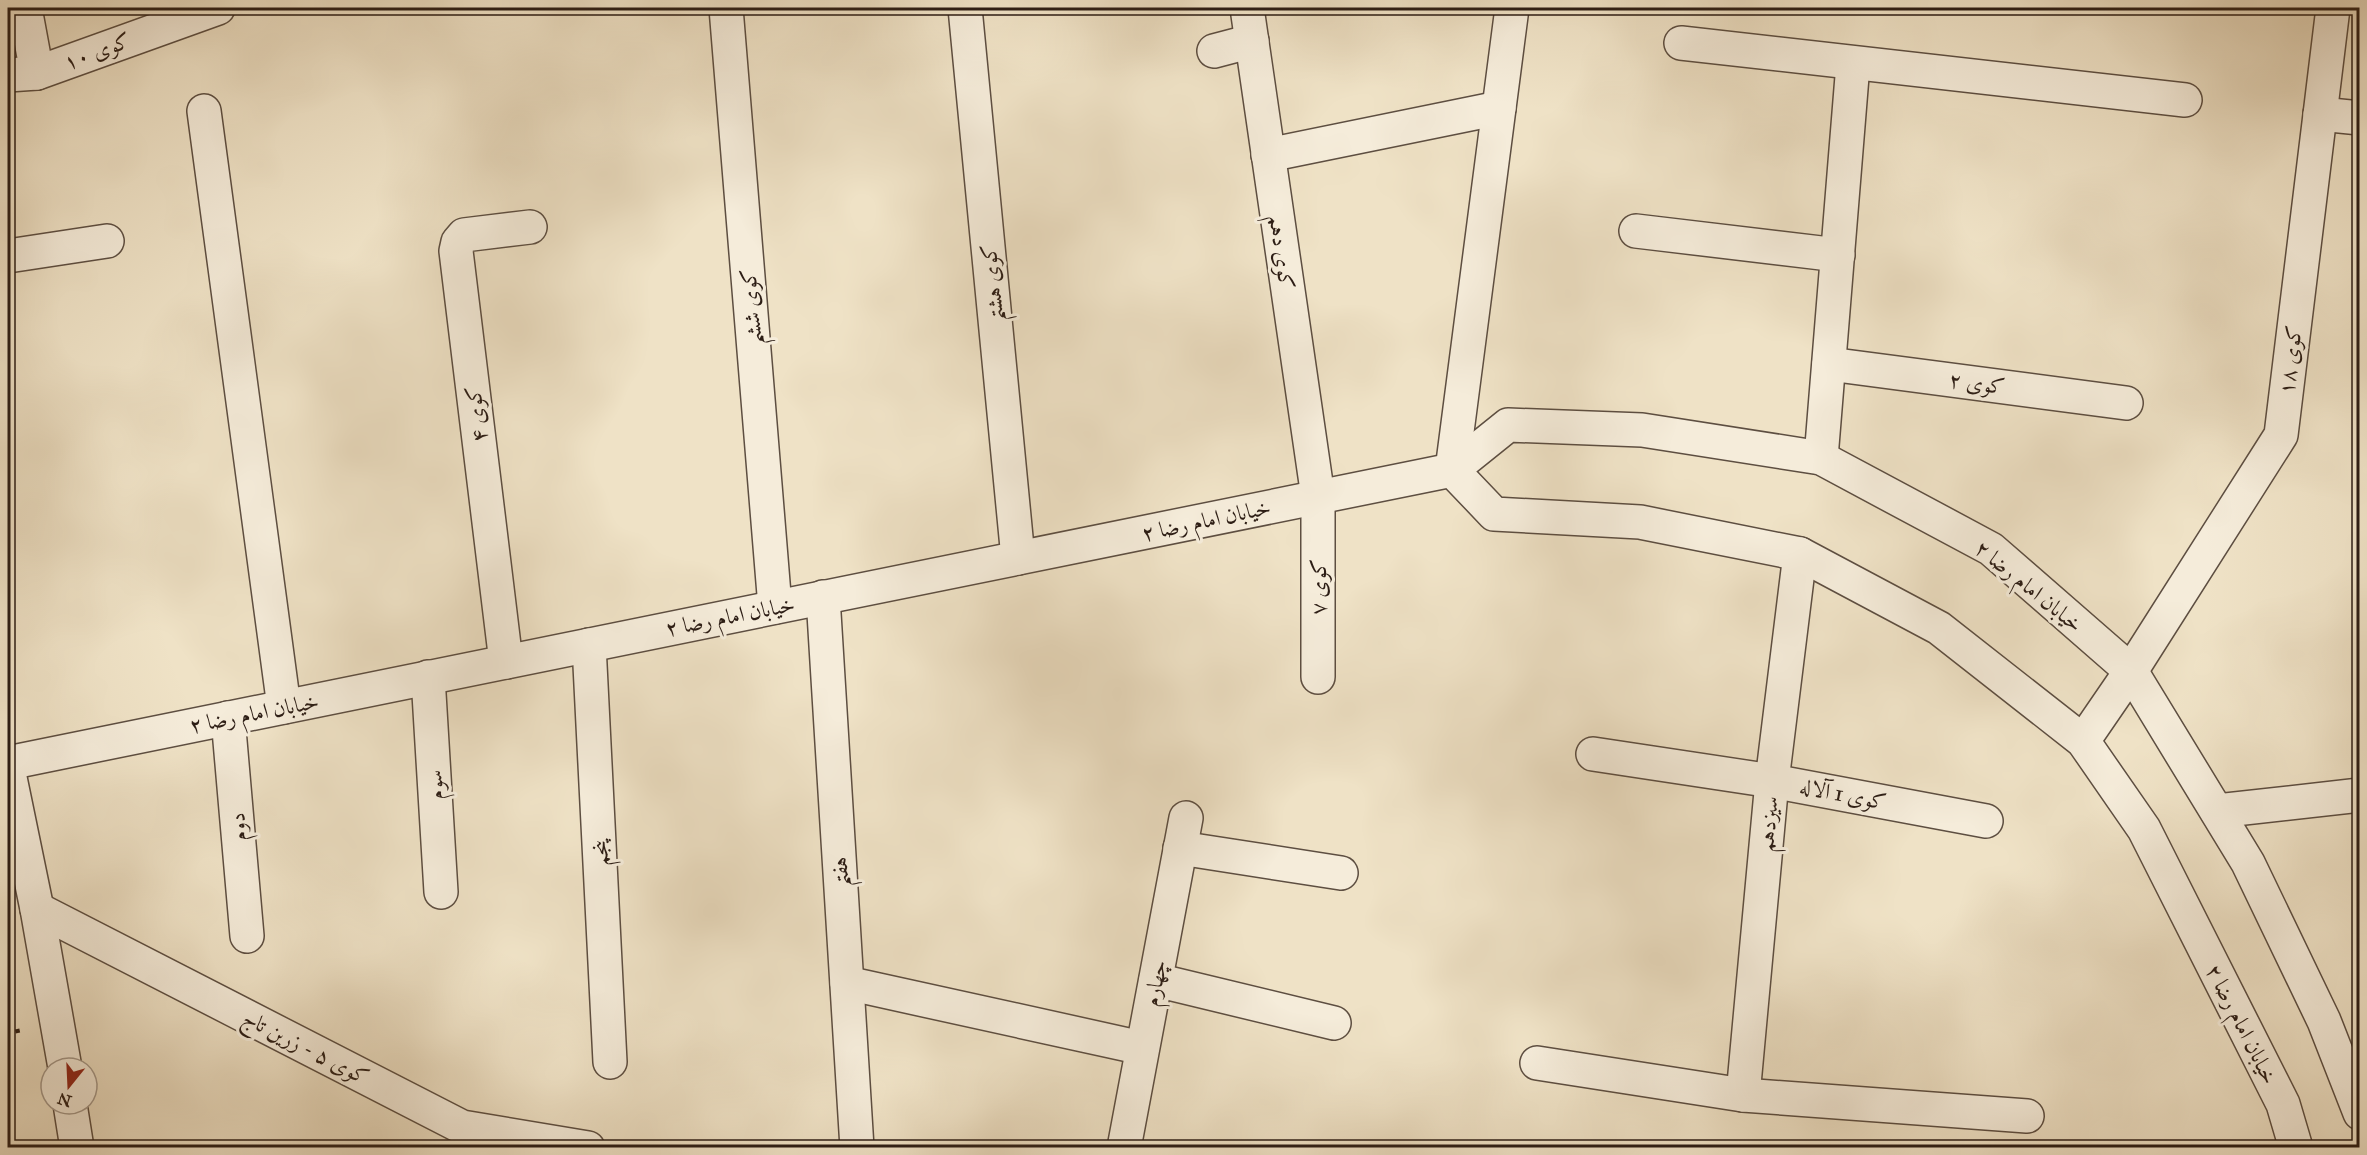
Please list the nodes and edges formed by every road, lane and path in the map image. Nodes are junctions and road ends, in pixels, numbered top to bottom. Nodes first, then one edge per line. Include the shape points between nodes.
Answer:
1 (25, 8) edge
2 (218, 8) edge
3 (726, 8) edge
4 (965, 8) edge
5 (1247, 8) edge
6 (1512, 8) edge
7 (2333, 8) edge
8 (1252, 41) junction
9 (1681, 43) dead end
10 (1214, 51) dead end
11 (1853, 64) junction
12 (22, 74) edge
13 (2185, 100) dead end
14 (1499, 108) junction
15 (204, 111) dead end
16 (2320, 114) junction
17 (2360, 118) edge
18 (1268, 155) junction
19 (530, 227) dead end
20 (1636, 231) dead end
21 (107, 241) dead end
22 (1838, 255) junction
23 (8, 256) edge
24 (1829, 364) junction
25 (2126, 403) dead end
26 (1821, 458) junction
27 (1452, 470) junction
28 (1318, 497) junction
29 (1800, 554) junction
30 (1018, 558) junction
31 (823, 597) junction
32 (775, 607) junction
33 (589, 645) junction
34 (506, 662) junction
35 (2131, 671) junction
36 (428, 677) junction
37 (1318, 677) dead end
38 (284, 707) junction
39 (228, 718) junction
40 (2083, 741) junction
41 (1593, 753) dead end
42 (8, 763) edge
43 (8, 768) edge
44 (1772, 781) junction
45 (2360, 795) edge
46 (2217, 811) junction
47 (1986, 821) dead end
48 (1341, 873) dead end
49 (441, 892) dead end
50 (37, 909) junction
51 (247, 936) dead end
52 (1156, 980) junction
53 (847, 983) junction
54 (1334, 1023) dead end
55 (1143, 1048) junction
56 (63, 1056) edge
57 (610, 1062) dead end
58 (1537, 1063) dead end
59 (1743, 1095) junction
60 (2357, 1098) edge
61 (72, 1116) edge
62 (2027, 1116) dead end
63 (469, 1137) edge
64 (77, 1148) edge
65 (588, 1148) edge
66 (857, 1148) edge
67 (1124, 1148) edge
68 (2296, 1148) edge

1 - 12 street
2 - 12 street, کوی ۱۰
3 - 32 street, کوی ششم
4 - 30 street, کوی هشتم
5 - 8 street, کوی دهم
6 - 14 street
7 - 16 street, کوی ۱۸
8 - 10 street
8 - 18 street, کوی دهم
9 - 11 street
11 - 13 street
11 - 22 street
14 - 18 street
14 - 27 street
15 - 38 street
16 - 17 street
16 - 35 street, کوی ۱۸ via 2281,435
18 - 28 street, کوی دهم
19 - 34 street, کوی ۴ via 464,235 456,251
20 - 22 street
21 - 23 street
22 - 24 street
24 - 25 street, کوی ۲
24 - 26 street
26 - 27 street, خیابان امام رضا ۲ via 1642,430 1508,425
26 - 35 street, خیابان امام رضا ۲ via 1991,549
27 - 28 street, خیابان امام رضا ۲
27 - 29 street, خیابان امام رضا ۲ via 1494,514 1640,522
28 - 30 street, خیابان امام رضا ۲
28 - 37 street, کوی ۷
29 - 40 street, خیابان امام رضا ۲ via 1939,628
29 - 44 street, سیزدهم
30 - 31 street, خیابان امام رضا ۲
31 - 32 street, خیابان امام رضا ۲
31 - 53 street, هفتم
32 - 33 street, خیابان امام رضا ۲
33 - 34 street, خیابان امام رضا ۲
33 - 57 street, پنجم
34 - 36 street, خیابان امام رضا ۲
35 - 40 street, کوی ۱۸
35 - 46 street, خیابان امام رضا ۲
36 - 38 street, خیابان امام رضا ۲
36 - 49 street, سوم
38 - 39 street, خیابان امام رضا ۲
39 - 42 street, خیابان امام رضا ۲
39 - 51 street, دوم
40 - 68 street, خیابان امام رضا ۲ via 2144,829 2283,1104
41 - 44 street, کوی 1 آلاله
43 - 50 street
44 - 47 street, کوی 1 آلاله
44 - 59 street, سیزدهم
45 - 46 street
46 - 60 street, خیابان امام رضا ۲ via 2248,863
48 - 52 street, چهارم via 1183,833
50 - 56 street
50 - 63 street, کوی ۵ - زرین تاج
52 - 54 street
52 - 55 street, چهارم
53 - 55 street
53 - 66 street, هفتم
55 - 67 street, چهارم
58 - 59 street
59 - 62 street
61 - 64 street
63 - 65 street, کوی ۵ - زرین تاج

